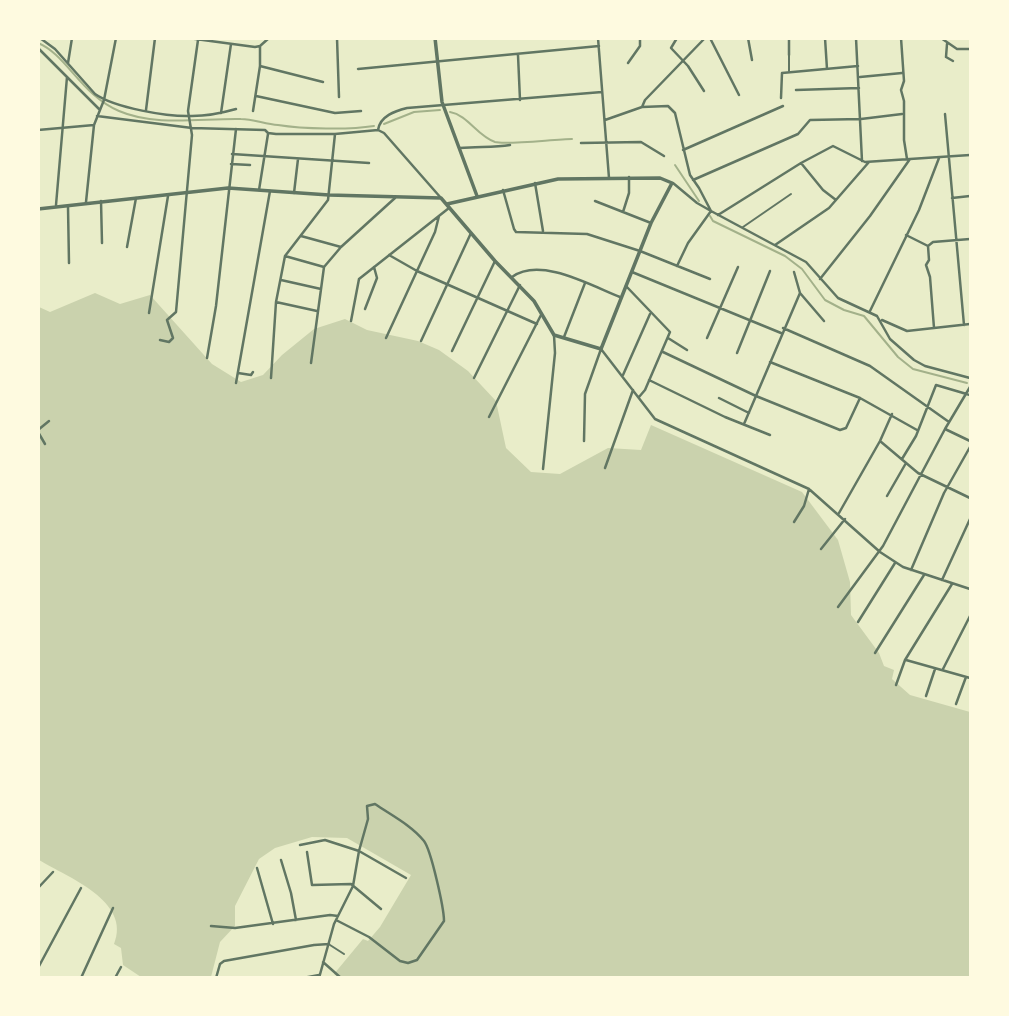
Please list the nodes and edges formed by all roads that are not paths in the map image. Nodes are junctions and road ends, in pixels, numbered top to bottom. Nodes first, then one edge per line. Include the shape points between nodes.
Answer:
1 (40, 38) edge
2 (72, 38) edge
3 (116, 38) edge
4 (155, 38) edge
5 (188, 38) edge
6 (337, 38) edge
7 (435, 38) edge
8 (598, 38) edge
9 (640, 38) edge
10 (677, 38) edge
11 (708, 38) edge
12 (748, 38) edge
13 (789, 38) edge
14 (825, 38) edge
15 (856, 38) edge
16 (901, 38) edge
17 (941, 38) edge
18 (267, 39) edge
19 (198, 40) edge
20 (231, 44) junction
21 (947, 44) junction
22 (260, 46) junction
23 (599, 46) junction
24 (38, 48) edge
25 (971, 49) edge
26 (517, 55) junction
27 (789, 55) joint
28 (752, 60) dead end
29 (683, 61) junction
30 (953, 61) dead end
31 (437, 62) junction
32 (628, 63) dead end
33 (68, 64) junction
34 (260, 66) junction
35 (858, 66) junction
36 (358, 69) dead end
37 (827, 69) junction
38 (789, 72) junction
39 (902, 73) junction
40 (67, 77) junction
41 (858, 77) junction
42 (323, 82) dead end
43 (859, 88) junction
44 (796, 90) dead end
45 (704, 91) dead end
46 (602, 92) junction
47 (739, 95) dead end
48 (256, 96) junction
49 (339, 97) dead end
50 (781, 98) dead end
51 (520, 100) junction
52 (103, 102) junction
53 (443, 106) junction
54 (783, 106) dead end
55 (642, 107) junction
56 (236, 109) dead end
57 (100, 110) junction
58 (146, 110) junction
59 (253, 111) dead end
60 (361, 111) dead end
61 (221, 113) junction
62 (902, 114) junction
63 (944, 114) dead end
64 (97, 116) junction
65 (189, 118) junction
66 (861, 119) junction
67 (605, 120) junction
68 (94, 125) junction
69 (62, 127) junction
70 (191, 127) junction
71 (236, 128) junction
72 (38, 130) edge
73 (378, 130) junction
74 (268, 133) junction
75 (335, 134) junction
76 (607, 142) junction
77 (581, 143) dead end
78 (510, 145) dead end
79 (460, 148) junction
80 (683, 150) junction
81 (232, 154) junction
82 (971, 155) edge
83 (265, 156) junction
84 (664, 156) dead end
85 (948, 157) junction
86 (939, 158) junction
87 (298, 159) junction
88 (908, 159) junction
89 (332, 161) junction
90 (862, 161) junction
91 (869, 162) junction
92 (369, 163) dead end
93 (801, 163) junction
94 (231, 164) junction
95 (250, 165) dead end
96 (609, 177) junction
97 (629, 177) junction
98 (693, 180) junction
99 (535, 183) junction
100 (672, 183) junction
101 (228, 188) junction
102 (259, 190) junction
103 (503, 190) junction
104 (270, 191) junction
105 (187, 192) junction
106 (294, 193) junction
107 (168, 194) junction
108 (791, 194) dead end
109 (329, 195) junction
110 (397, 196) junction
111 (477, 196) junction
112 (971, 196) edge
113 (136, 198) junction
114 (441, 198) junction
115 (952, 198) junction
116 (836, 200) junction
117 (101, 201) junction
118 (595, 201) dead end
119 (86, 202) junction
120 (68, 204) junction
121 (56, 205) junction
122 (448, 205) junction
123 (38, 209) edge
124 (710, 211) junction
125 (623, 212) junction
126 (718, 215) junction
127 (439, 216) junction
128 (651, 223) junction
129 (742, 227) junction
130 (543, 232) junction
131 (471, 233) junction
132 (300, 235) junction
133 (906, 235) junction
134 (971, 239) edge
135 (957, 240) junction
136 (102, 243) dead end
137 (775, 245) junction
138 (928, 246) junction
139 (127, 247) dead end
140 (341, 247) junction
141 (640, 251) junction
142 (285, 256) junction
143 (389, 256) junction
144 (495, 261) junction
145 (69, 264) dead end
146 (677, 266) junction
147 (324, 267) junction
148 (374, 267) junction
149 (738, 267) dead end
150 (417, 271) junction
151 (770, 271) dead end
152 (632, 272) junction
153 (794, 272) dead end
154 (512, 277) junction
155 (281, 279) junction
156 (710, 279) dead end
157 (820, 279) junction
158 (584, 283) junction
159 (448, 284) junction
160 (520, 285) junction
161 (626, 286) junction
162 (321, 289) junction
163 (800, 293) junction
164 (478, 297) junction
165 (622, 298) junction
166 (275, 302) junction
167 (720, 308) junction
168 (365, 309) dead end
169 (317, 310) junction
170 (508, 311) junction
171 (543, 312) junction
172 (869, 312) junction
173 (149, 313) dead end
174 (650, 314) junction
175 (879, 319) junction
176 (750, 320) junction
177 (351, 321) dead end
178 (824, 321) dead end
179 (537, 324) junction
180 (971, 324) edge
181 (964, 325) junction
182 (783, 328) junction
183 (934, 328) junction
184 (781, 333) junction
185 (554, 335) junction
186 (564, 337) junction
187 (386, 338) dead end
188 (668, 338) junction
189 (707, 338) dead end
190 (160, 340) dead end
191 (421, 341) dead end
192 (601, 349) junction
193 (687, 350) dead end
194 (452, 351) dead end
195 (663, 352) junction
196 (737, 354) dead end
197 (207, 358) dead end
198 (770, 362) junction
199 (311, 363) dead end
200 (253, 372) dead end
201 (238, 373) junction
202 (623, 375) junction
203 (271, 378) dead end
204 (474, 378) dead end
205 (971, 378) edge
206 (649, 380) junction
207 (236, 383) dead end
208 (971, 387) edge
209 (633, 390) junction
210 (968, 394) edge
211 (756, 396) junction
212 (638, 398) junction
213 (719, 398) dead end
214 (860, 398) junction
215 (929, 406) junction
216 (749, 413) junction
217 (892, 414) junction
218 (489, 417) dead end
219 (49, 421) dead end
220 (949, 422) junction
221 (744, 424) junction
222 (945, 429) junction
223 (917, 430) junction
224 (38, 431) edge
225 (770, 435) dead end
226 (584, 441) dead end
227 (880, 441) junction
228 (971, 441) edge
229 (45, 444) dead end
230 (971, 447) edge
231 (904, 461) junction
232 (605, 468) dead end
233 (543, 470) dead end
234 (921, 474) junction
235 (948, 487) junction
236 (809, 489) junction
237 (887, 496) dead end
238 (971, 498) edge
239 (839, 514) junction
240 (845, 519) junction
241 (971, 519) edge
242 (794, 522) dead end
243 (821, 549) dead end
244 (880, 552) junction
245 (895, 563) junction
246 (911, 570) junction
247 (924, 575) junction
248 (942, 581) junction
249 (952, 584) junction
250 (971, 589) edge
251 (838, 607) dead end
252 (971, 616) edge
253 (858, 622) dead end
254 (875, 653) dead end
255 (905, 660) junction
256 (935, 668) junction
257 (942, 670) junction
258 (968, 678) edge
259 (896, 685) dead end
260 (926, 696) dead end
261 (956, 704) dead end
262 (300, 845) dead end
263 (307, 852) dead end
264 (359, 852) junction
265 (281, 860) dead end
266 (257, 868) dead end
267 (53, 872) dead end
268 (405, 878) dead end
269 (353, 886) junction
270 (38, 888) edge
271 (81, 888) dead end
272 (113, 908) dead end
273 (381, 909) dead end
274 (337, 918) junction
275 (296, 920) junction
276 (273, 924) junction
277 (211, 926) dead end
278 (329, 944) junction
279 (344, 954) dead end
280 (323, 962) junction
281 (121, 967) dead end
282 (38, 968) edge
283 (319, 976) edge
284 (81, 978) edge
285 (116, 978) edge
286 (216, 978) edge
287 (303, 978) edge
288 (341, 978) edge

1 - 33 street
2 - 33 street
3 - 52 street
4 - 58 street
5 - 19 street
6 - 49 street
7 - 31 street
8 - 23 street
9 - 32 street
10 - 29 street via 671,48
11 - 29 street
11 - 47 street
12 - 28 street
13 - 27 street
14 - 37 street
15 - 35 street
16 - 39 street
17 - 21 street
18 - 22 street
19 - 20 street
19 - 65 street
20 - 22 street
20 - 61 street
21 - 25 street
21 - 30 street via 946,57
22 - 34 street
23 - 26 street
23 - 46 street
24 - 40 street
26 - 31 street
26 - 51 street
27 - 38 street
29 - 45 street
29 - 55 street
31 - 36 street
31 - 53 street
33 - 52 street
34 - 42 street
34 - 48 street
35 - 37 street
35 - 41 street
37 - 38 street
38 - 50 street via 782,73
39 - 41 street
39 - 62 street
40 - 57 street
40 - 69 street
41 - 43 street
43 - 44 street
43 - 66 street
46 - 51 street
46 - 67 street
48 - 59 street
48 - 60 street via 335,113
51 - 53 street
52 - 57 street
52 - 58 street
53 - 73 street via 393,112 380,122
53 - 79 street
54 - 80 street
55 - 67 street
55 - 80 street via 672,109
56 - 61 street
57 - 64 street
58 - 65 street
61 - 65 street
62 - 66 street
62 - 88 street
63 - 85 street
64 - 68 street
64 - 70 street
65 - 70 street
66 - 90 street
66 - 98 street via 810,120 798,134
67 - 76 street
68 - 69 street
68 - 119 street
69 - 72 street
69 - 121 street
70 - 71 street
70 - 105 street
71 - 74 street
71 - 81 street
73 - 75 street
73 - 114 street
74 - 75 street
74 - 83 street
75 - 89 street
76 - 77 street
76 - 84 street via 641,142
76 - 96 street
78 - 79 street
79 - 111 street
80 - 98 street
81 - 83 street
81 - 94 street
82 - 85 street
83 - 87 street
83 - 102 street
85 - 86 street
85 - 115 street
86 - 88 street
86 - 133 street
87 - 89 street
87 - 106 street
88 - 91 street
88 - 157 street
89 - 92 street
89 - 109 street
90 - 91 street
90 - 93 street via 834,145
91 - 116 street
93 - 116 street
93 - 126 street
94 - 95 street
94 - 101 street
96 - 97 street
96 - 99 street
97 - 100 street
97 - 125 street
98 - 124 street
99 - 103 street
99 - 130 street
100 - 124 street
100 - 128 street
101 - 102 street
101 - 105 street
101 - 197 street
102 - 104 street
103 - 111 street
103 - 130 street via 515,231
104 - 106 street
104 - 201 street
105 - 107 street
105 - 190 street via 176,312 167,320 173,340
106 - 109 street
107 - 113 street
107 - 173 street
108 - 129 street
109 - 110 street
109 - 132 street
110 - 114 street
110 - 140 street
111 - 122 street
112 - 115 street
113 - 117 street
113 - 139 street
114 - 122 street
115 - 135 street
116 - 137 street
117 - 119 street
117 - 136 street
118 - 125 street
119 - 120 street
120 - 121 street
120 - 145 street
121 - 123 street
122 - 127 street
122 - 131 street
124 - 126 street
124 - 146 street
125 - 128 street
126 - 129 street
127 - 143 street
127 - 150 street
128 - 141 street
129 - 137 street
130 - 141 street via 587,234
131 - 144 street
131 - 159 street
132 - 140 street
132 - 142 street
133 - 138 street
133 - 172 street
134 - 135 street
135 - 138 street
135 - 181 street
137 - 157 street via 806,262
138 - 183 street
140 - 147 street
141 - 146 street
141 - 152 street
142 - 147 street
142 - 155 street
143 - 148 street
143 - 150 street
144 - 154 street
144 - 164 street
146 - 156 street
147 - 162 street
148 - 168 street via 377,278
148 - 177 street via 358,282
149 - 167 street
150 - 159 street
150 - 187 street
151 - 176 street
152 - 161 street
152 - 167 street
153 - 163 street
154 - 158 street via 542,269
154 - 160 street
155 - 162 street
155 - 166 street
157 - 172 street via 838,298
158 - 165 street
158 - 186 street
159 - 164 street
159 - 191 street
160 - 170 street
160 - 171 street
161 - 165 street
161 - 174 street
162 - 169 street
163 - 178 street
163 - 182 street
164 - 170 street
164 - 194 street
165 - 192 street
166 - 169 street
166 - 203 street
167 - 176 street
167 - 189 street
169 - 199 street
170 - 179 street
170 - 204 street
171 - 179 street
171 - 185 street
172 - 175 street
174 - 188 street via 669,330
174 - 202 street
175 - 183 street via 904,330
175 - 205 street via 890,339 914,360
176 - 184 street
176 - 196 street
179 - 218 street
180 - 181 street
181 - 183 street
182 - 184 street
182 - 215 street via 870,366
184 - 198 street
185 - 186 street
185 - 233 street
186 - 192 street
188 - 193 street
188 - 195 street
192 - 202 street
192 - 226 street via 585,394
195 - 206 street
195 - 211 street
198 - 211 street
198 - 214 street
200 - 201 street
201 - 207 street
202 - 209 street
206 - 212 street
206 - 221 street
208 - 210 street
209 - 212 street
209 - 232 street
210 - 215 street via 936,384
210 - 220 street
211 - 214 street via 843,430
211 - 216 street
212 - 236 street via 659,422
213 - 216 street
214 - 217 street
215 - 220 street
215 - 223 street
216 - 221 street
217 - 223 street
217 - 227 street
219 - 224 street
220 - 222 street
221 - 225 street
222 - 228 street
222 - 234 street
223 - 231 street
224 - 229 street
227 - 231 street
227 - 239 street
230 - 235 street
231 - 234 street
231 - 237 street
234 - 235 street
234 - 244 street
235 - 238 street
235 - 246 street
236 - 239 street
236 - 242 street
239 - 240 street
240 - 243 street
240 - 244 street
241 - 248 street
244 - 245 street
244 - 251 street
245 - 246 street
245 - 253 street
246 - 247 street
247 - 248 street
247 - 254 street
248 - 249 street
249 - 250 street
249 - 255 street
252 - 257 street
255 - 256 street
255 - 259 street
256 - 257 street
256 - 260 street
257 - 258 street
258 - 261 street
262 - 264 street via 323,840
263 - 269 street via 312,885
264 - 268 street
264 - 269 street
264 - 274 street via 368,805 375,804 403,822 425,843 444,921 410,963 400,961
265 - 275 street
266 - 276 street
267 - 270 street
269 - 273 street
269 - 274 street
271 - 282 street
272 - 284 street
274 - 275 street
274 - 278 street
275 - 276 street
276 - 277 street
278 - 279 street
278 - 280 street
278 - 286 street via 221,963
280 - 283 street
280 - 288 street
281 - 285 street
283 - 287 street

